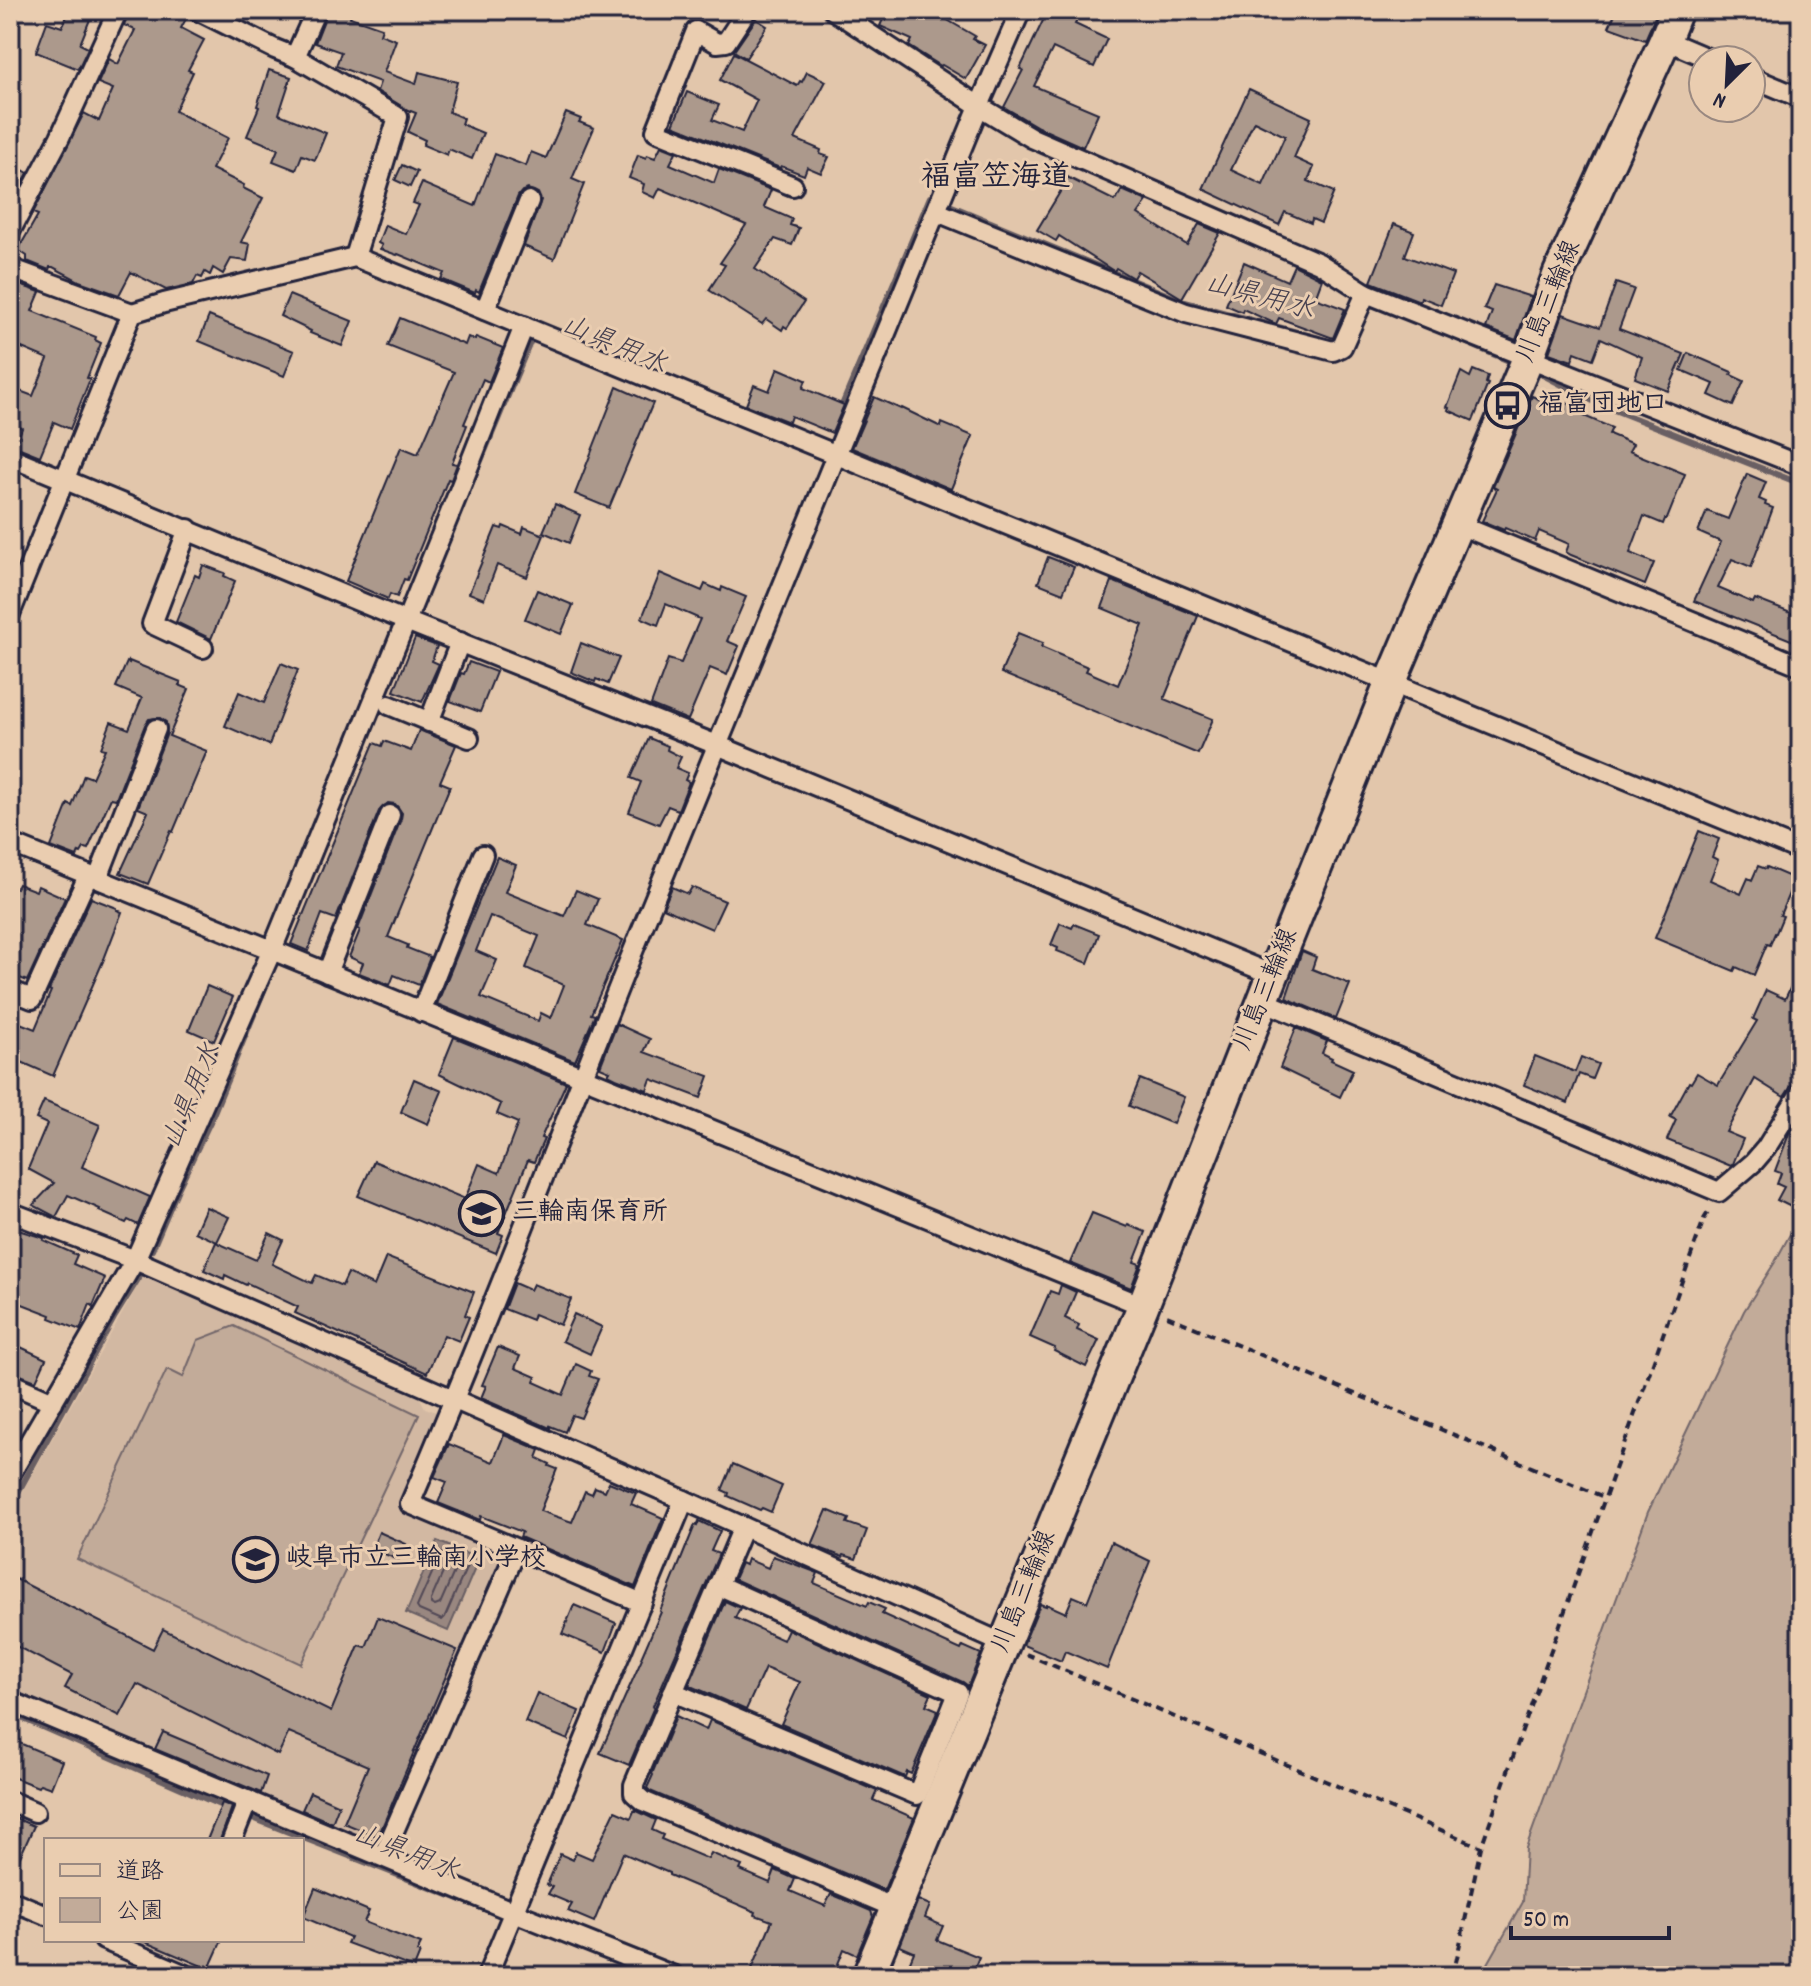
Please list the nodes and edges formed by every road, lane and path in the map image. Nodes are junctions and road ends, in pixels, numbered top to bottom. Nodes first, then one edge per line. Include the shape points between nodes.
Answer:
1 (118, 10) edge
2 (197, 10) edge
3 (316, 10) edge
4 (747, 10) edge
5 (833, 10) edge
6 (1021, 10) edge
7 (1677, 10) edge
8 (1665, 40) junction
9 (1687, 49) edge
10 (295, 57) junction
11 (1767, 84) edge
12 (1801, 98) edge
13 (979, 106) junction
14 (793, 186) dead end
15 (529, 201) dead end
16 (937, 212) junction
17 (10, 232) edge
18 (355, 257) junction
19 (10, 268) edge
20 (1366, 293) junction
21 (485, 310) junction
22 (132, 313) junction
23 (524, 326) junction
24 (1528, 358) junction
25 (836, 454) junction
26 (10, 457) edge
27 (1801, 466) edge
28 (65, 479) junction
29 (1457, 524) junction
30 (188, 529) junction
31 (10, 614) edge
32 (406, 621) junction
33 (460, 642) junction
34 (203, 648) dead end
35 (1801, 666) edge
36 (1390, 684) junction
37 (389, 705) dead end
38 (429, 722) junction
39 (156, 729) dead end
40 (469, 738) dead end
41 (717, 745) junction
42 (390, 815) dead end
43 (10, 843) edge
44 (1801, 851) edge
45 (483, 855) dead end
46 (93, 877) junction
47 (272, 950) junction
48 (327, 973) junction
49 (1268, 988) junction
50 (10, 990) edge
51 (421, 1012) junction
52 (581, 1078) junction
53 (1801, 1092) edge
54 (1719, 1192) junction
55 (10, 1212) edge
56 (135, 1260) junction
57 (1143, 1306) junction
58 (10, 1383) edge
59 (454, 1400) junction
60 (53, 1402) junction
61 (10, 1475) edge
62 (1604, 1497) junction
63 (684, 1500) junction
64 (743, 1527) junction
65 (517, 1549) junction
66 (718, 1585) junction
67 (642, 1603) junction
68 (1004, 1644) junction
69 (673, 1692) junction
70 (10, 1701) edge
71 (248, 1800) junction
72 (10, 1801) edge
73 (35, 1812) dead end
74 (233, 1838) edge
75 (1481, 1847) junction
76 (383, 1856) junction
77 (10, 1900) edge
78 (895, 1908) junction
79 (44, 1914) edge
80 (511, 1919) junction
81 (109, 1942) edge
82 (188, 1976) edge
83 (487, 1976) edge
84 (674, 1976) edge
85 (868, 1976) edge
86 (1453, 1976) edge

1 - 17 street
2 - 10 street
3 - 10 street
4 - 14 street via 726,42 717,43 696,31 656,131
5 - 13 street
6 - 13 street
7 - 8 main road, 川島三輪線
8 - 9 street
8 - 24 main road, 川島三輪線 via 1559,273
10 - 18 street via 398,117
11 - 12 street
13 - 16 street
13 - 20 street via 1032,138 1319,263
15 - 21 street
16 - 20 street via 1186,313 1333,351 1342,347
16 - 25 street
18 - 21 street
18 - 22 street
19 - 22 street
20 - 24 street
21 - 23 street
22 - 28 street
23 - 25 street
23 - 32 street
24 - 27 street
24 - 29 main road, 川島三輪線
25 - 36 street
25 - 41 street
26 - 28 street
28 - 30 street
28 - 31 street
29 - 35 street
29 - 36 main road, 川島三輪線
30 - 32 street
30 - 34 street via 152,624
32 - 33 street
32 - 47 street
33 - 38 street
33 - 41 street
36 - 44 street
36 - 49 main road, 川島三輪線
37 - 38 street
38 - 40 street
39 - 46 street
41 - 49 street
41 - 52 street
42 - 48 street
43 - 46 street
45 - 51 street
46 - 47 street
46 - 50 street via 32,999
47 - 48 street
47 - 56 street
48 - 51 street
49 - 54 street
49 - 57 main road, 川島三輪線
51 - 52 street
52 - 57 street
52 - 59 street
53 - 54 street via 1766,1148
54 - 62 path via 1704,1219
55 - 56 street
56 - 59 street
56 - 60 street
57 - 62 path
57 - 68 main road, 川島三輪線
58 - 60 street
59 - 63 street
59 - 65 street via 410,1504
60 - 61 street
62 - 75 path
63 - 64 street
63 - 67 street
64 - 66 street
64 - 68 street
65 - 67 street
65 - 76 street
66 - 69 street
66 - 69 street via 958,1693 917,1795
67 - 80 street
68 - 75 path
68 - 78 main road, 川島三輪線
69 - 78 street via 634,1793
70 - 71 street
71 - 74 street
71 - 76 street
72 - 73 street
75 - 86 path
76 - 80 street
77 - 79 street
78 - 85 main road, 川島三輪線
80 - 83 street
80 - 84 street
81 - 82 street

